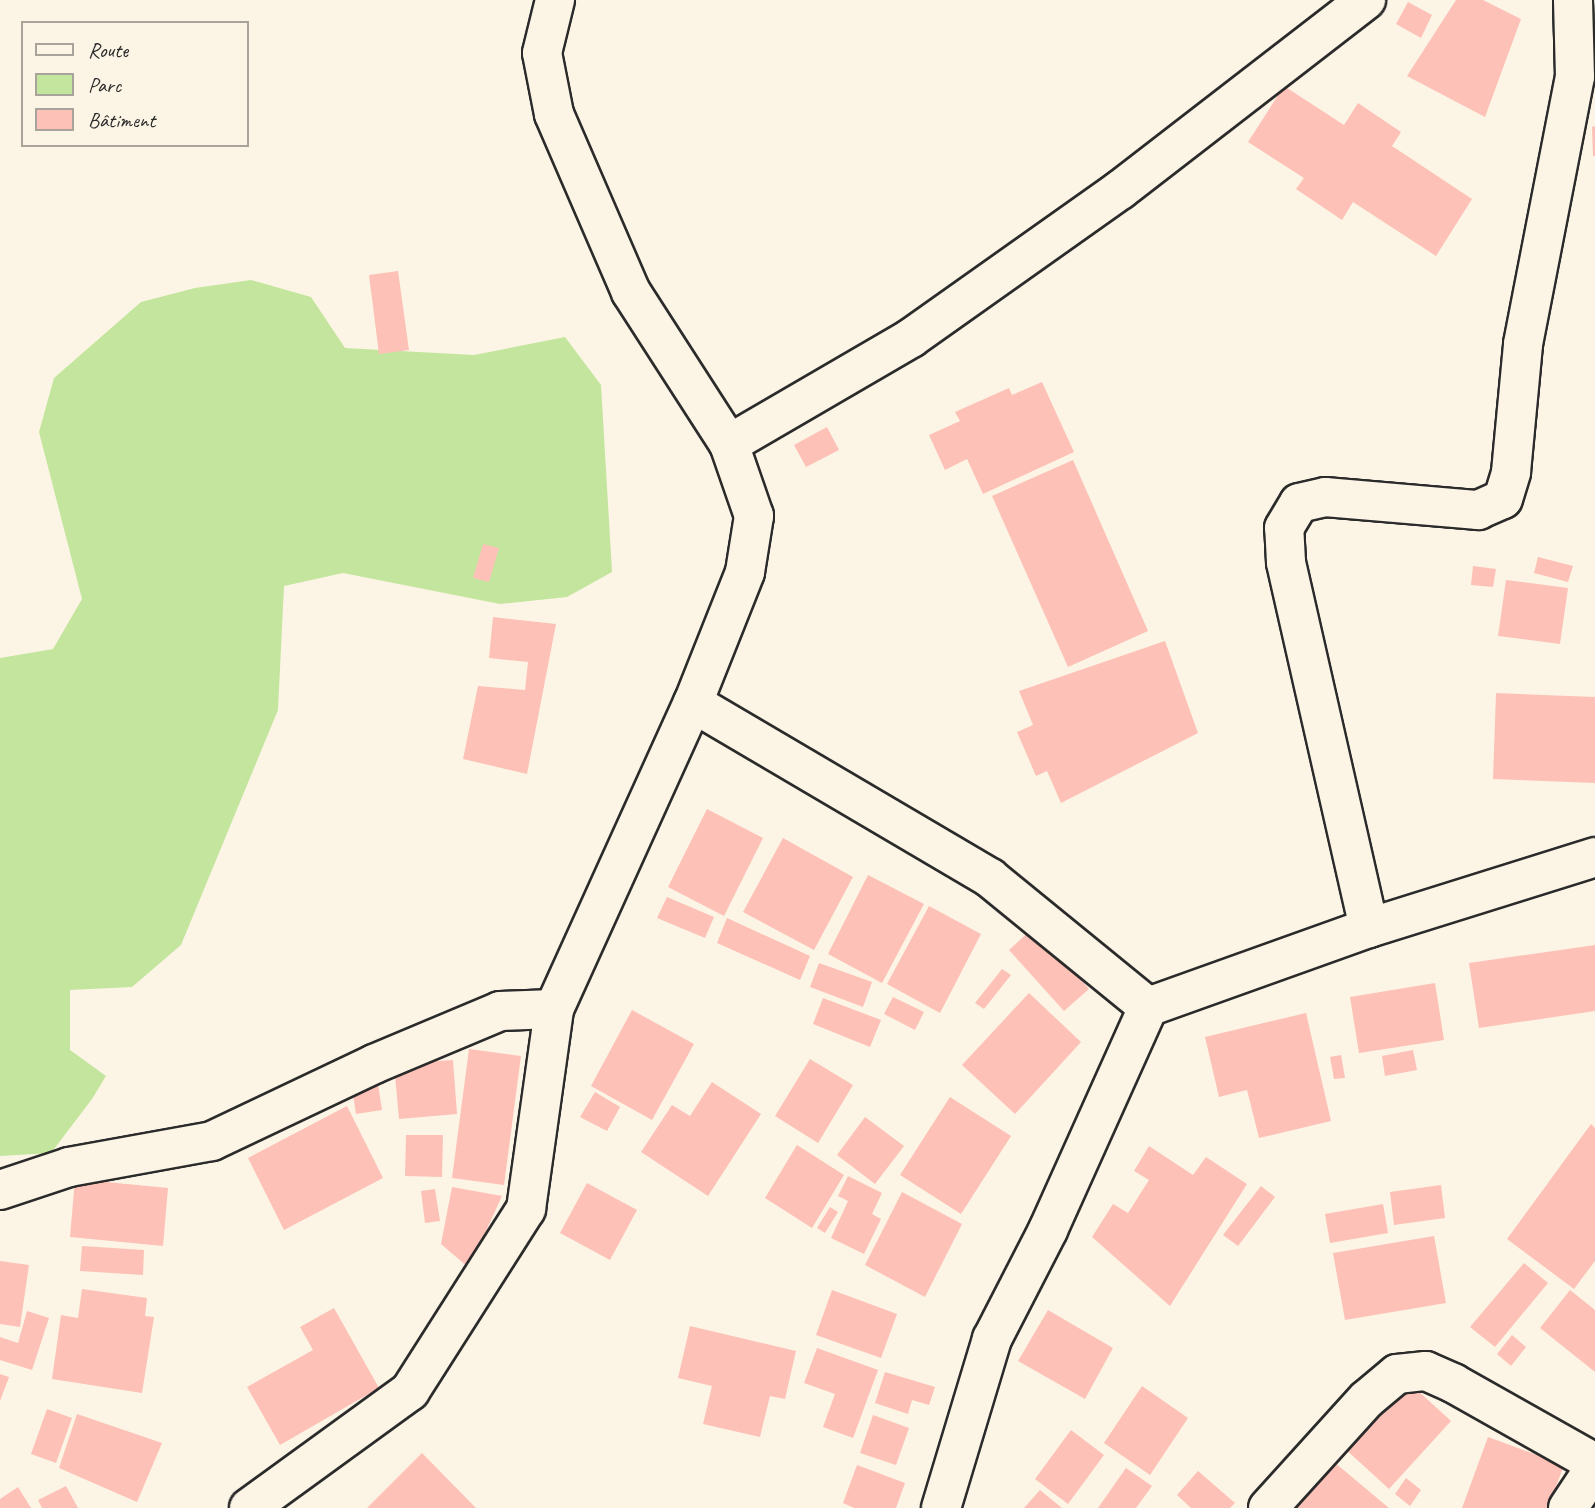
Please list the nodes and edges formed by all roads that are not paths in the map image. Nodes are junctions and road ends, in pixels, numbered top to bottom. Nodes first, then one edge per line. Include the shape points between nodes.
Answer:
1 (555, 0) edge
2 (1366, 0) edge
3 (1573, 0) edge
4 (729, 444) junction
5 (693, 703) junction
6 (1595, 856) edge
7 (1369, 928) junction
8 (1148, 1007) junction
9 (554, 1009) junction
10 (0, 1190) edge
11 (1595, 1465) edge
12 (249, 1508) edge
13 (941, 1508) edge
14 (1268, 1508) edge
15 (1568, 1508) edge

1 - 4 street via 542,53 554,114 631,292
2 - 4 street via 1120,190 911,338
3 - 7 street via 1575,77 1523,344 1511,472 1503,499 1478,510 1325,497 1299,503 1284,528 1286,562
4 - 5 street via 754,516 745,572
5 - 8 street via 990,878
5 - 9 street
6 - 7 street
7 - 8 street
8 - 13 street via 1048,1230 992,1339
9 - 10 street via 500,1011 374,1063 212,1141 69,1167
9 - 12 street via 526,1209 410,1391
11 - 14 street via 1453,1383 1426,1371 1397,1374 1367,1399
11 - 15 street

